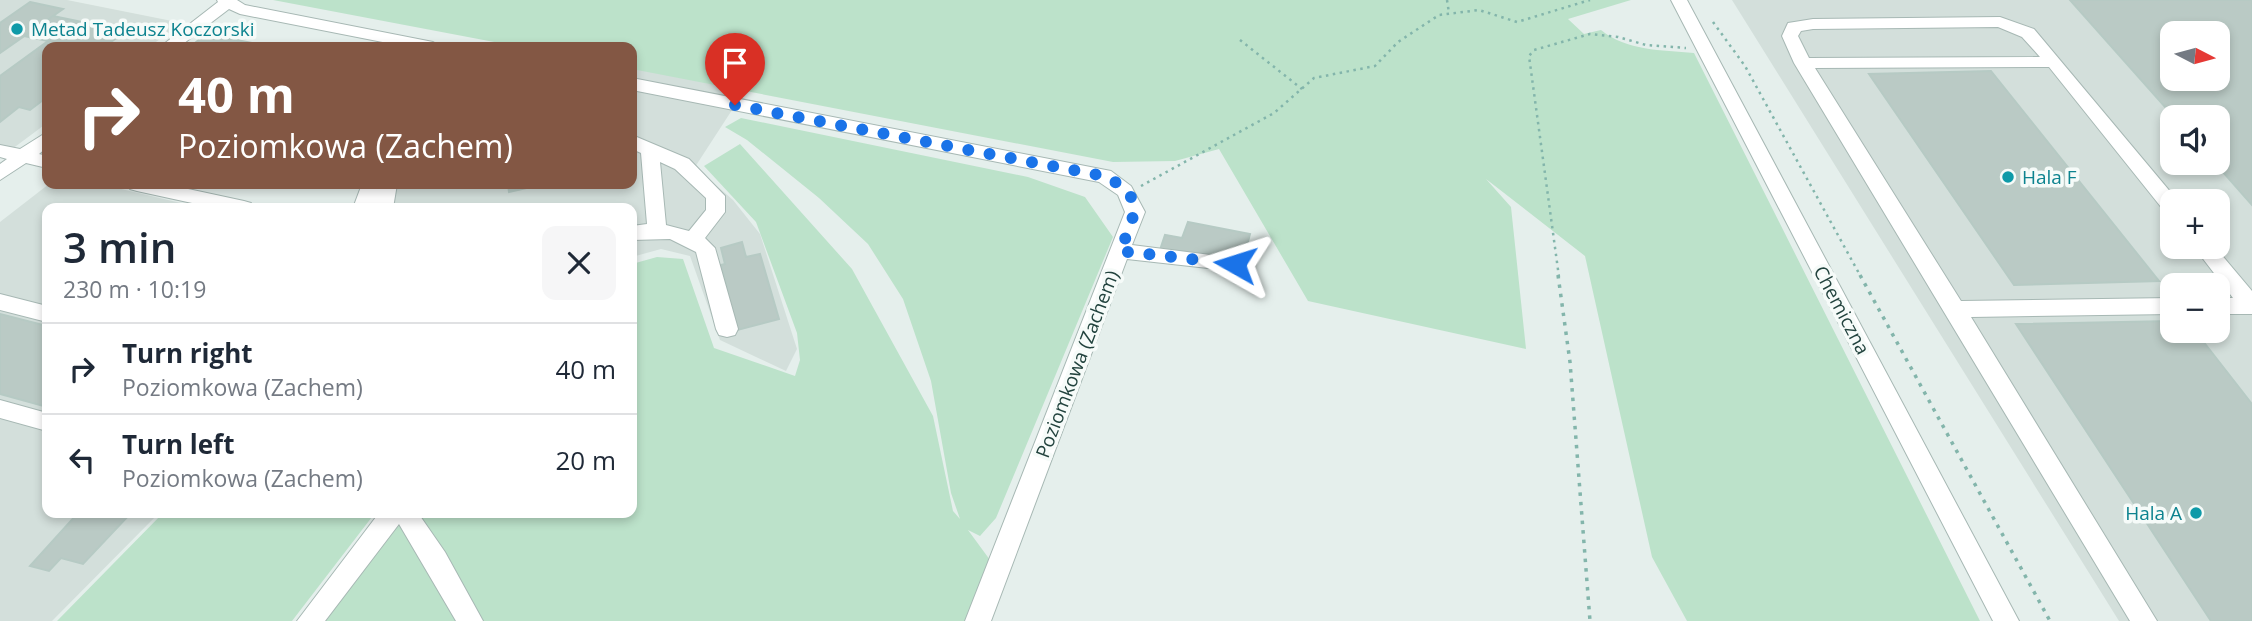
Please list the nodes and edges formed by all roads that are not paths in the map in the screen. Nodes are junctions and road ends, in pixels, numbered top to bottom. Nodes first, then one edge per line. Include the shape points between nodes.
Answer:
1 (1678, 0) edge
2 (226, 1) edge
3 (174, 42) edge
4 (408, 42) edge
5 (2054, 62) junction
6 (1802, 63) junction
7 (637, 85) edge
8 (42, 142) edge
9 (641, 146) edge
10 (0, 151) edge
11 (22, 157) junction
12 (42, 161) edge
13 (0, 174) edge
14 (159, 189) edge
15 (2160, 192) edge
16 (222, 203) edge
17 (657, 229) junction
18 (637, 232) edge
19 (693, 239) junction
20 (1120, 251) junction
21 (2214, 259) edge
22 (1235, 264) dead end
23 (0, 302) edge
24 (2252, 305) edge
25 (2160, 306) edge
26 (2230, 306) edge
27 (1955, 309) junction
28 (42, 313) edge
29 (727, 328) dead end
30 (0, 410) edge
31 (42, 421) edge
32 (389, 518) edge
33 (408, 518) edge
34 (310, 621) edge
35 (470, 621) edge
36 (978, 621) edge
37 (2006, 621) edge
38 (2144, 621) edge

1 - 37 street, Chemiczna
2 - 3 street
2 - 4 street via 240,9
5 - 6 street
5 - 6 street via 2028,33 2000,22 1986,22 1813,23 1794,27 1790,36
5 - 15 street
6 - 27 street
7 - 20 street, Poziomkowa (Zachem) via 1104,176 1121,184 1135,212
8 - 11 street
9 - 17 street
9 - 19 street via 682,164 715,196 715,212
10 - 11 street
11 - 12 street
11 - 13 street
14 - 16 street
17 - 18 street
17 - 19 street
19 - 29 street via 705,248
20 - 22 street
20 - 36 street, Poziomkowa (Zachem)
21 - 24 street
23 - 28 street
24 - 26 street
25 - 27 street
27 - 38 street
30 - 31 street
32 - 34 street
33 - 35 street

